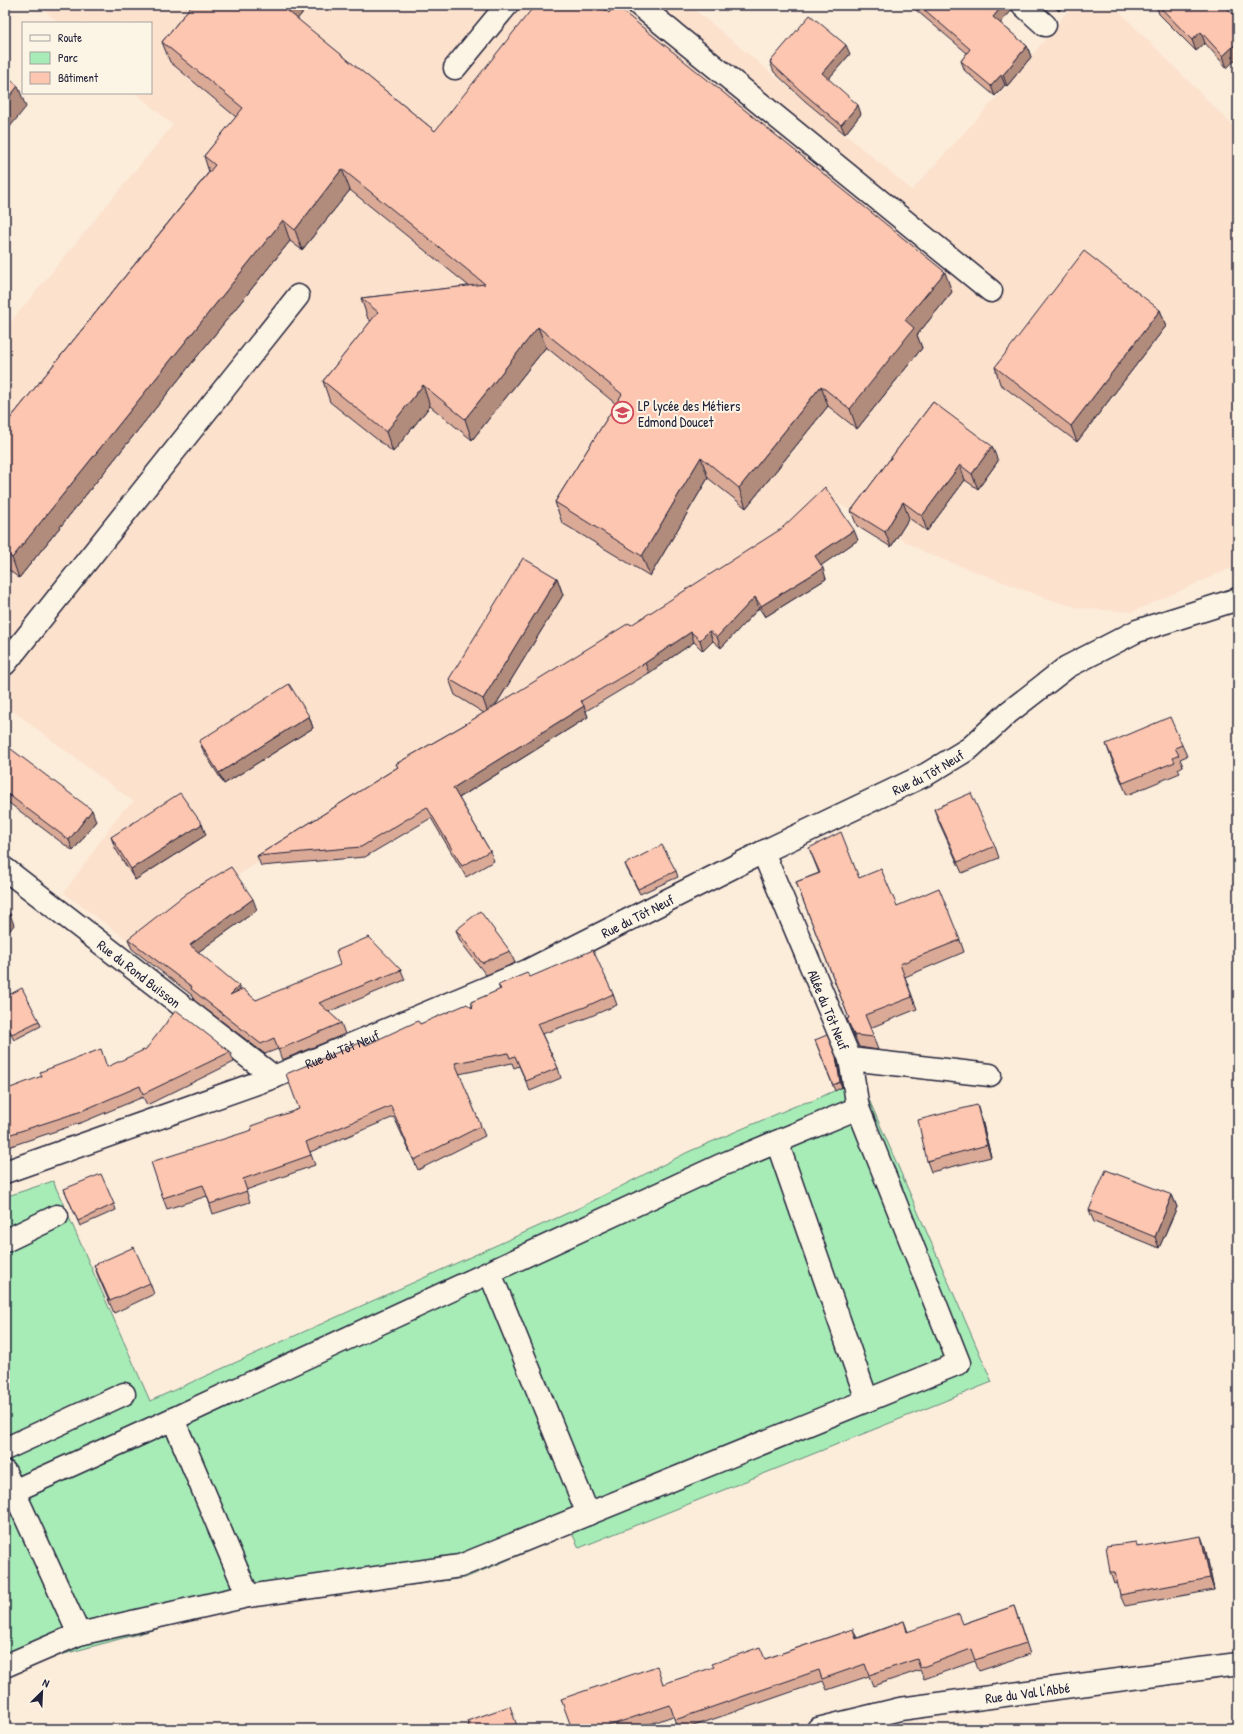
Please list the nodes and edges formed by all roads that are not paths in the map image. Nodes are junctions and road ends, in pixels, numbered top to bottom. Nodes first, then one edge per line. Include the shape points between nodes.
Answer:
1 (507, 5) edge
2 (639, 5) edge
3 (1023, 5) edge
4 (1046, 25) dead end
5 (455, 68) dead end
6 (991, 291) dead end
7 (298, 296) dead end
8 (1238, 599) edge
9 (5, 664) edge
10 (763, 852) junction
11 (5, 869) edge
12 (850, 1060) junction
13 (990, 1075) dead end
14 (274, 1077) junction
15 (858, 1108) junction
16 (777, 1142) junction
17 (5, 1172) edge
18 (57, 1216) dead end
19 (5, 1241) edge
20 (490, 1273) junction
21 (124, 1394) dead end
22 (867, 1400) junction
23 (173, 1419) junction
24 (5, 1449) edge
25 (8, 1486) edge
26 (588, 1514) junction
27 (248, 1596) junction
28 (79, 1634) junction
29 (1238, 1664) edge
30 (5, 1666) edge
31 (818, 1729) edge

1 - 5 street
2 - 6 street
3 - 4 street
7 - 9 street
8 - 10 street, Rue du Tôt Neuf via 1137,631 1067,667 1009,712 970,748 934,770
10 - 12 street, Allée du Tôt Neuf
10 - 14 street, Rue du Tôt Neuf via 527,971
11 - 14 street, Rue du Rond Buisson
12 - 13 street, Allée du Tôt Neuf
12 - 15 street
14 - 17 street, Rue du Tôt Neuf
15 - 16 street
15 - 22 street via 959,1363
16 - 20 street via 719,1166
16 - 22 street
18 - 19 street
20 - 23 street
20 - 26 street
21 - 24 street
22 - 26 street
23 - 25 street
23 - 27 street
25 - 28 street
26 - 27 street via 460,1566
27 - 28 street
28 - 30 street
29 - 31 street, Rue du Val l'Abbé via 900,1709

